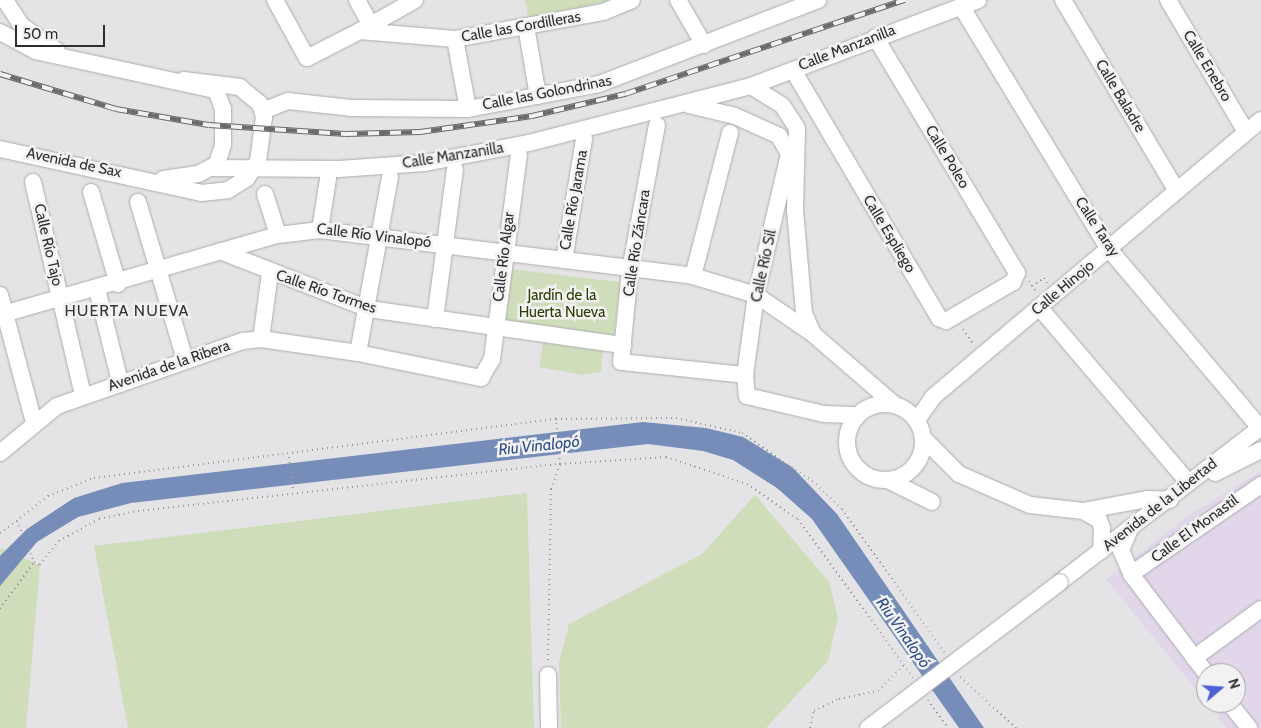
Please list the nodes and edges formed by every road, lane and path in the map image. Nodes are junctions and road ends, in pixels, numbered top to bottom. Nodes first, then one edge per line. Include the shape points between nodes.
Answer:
1 (5, 0) edge
2 (275, 0) edge
3 (357, 0) edge
4 (415, 0) edge
5 (632, 0) edge
6 (678, 0) edge
7 (818, 0) edge
8 (978, 0) edge
9 (1063, 0) edge
10 (1168, 0) edge
11 (961, 6) junction
12 (0, 14) edge
13 (526, 26) junction
14 (366, 28) junction
15 (26, 30) junction
16 (3, 36) edge
17 (875, 37) junction
18 (456, 39) junction
19 (704, 45) junction
20 (71, 58) junction
21 (792, 70) junction
22 (183, 80) junction
23 (751, 86) junction
24 (538, 96) junction
25 (688, 104) junction
26 (468, 109) junction
27 (264, 111) junction
28 (1261, 120) edge
29 (657, 125) dead end
30 (1246, 132) junction
31 (730, 133) dead end
32 (584, 139) dead end
33 (0, 149) edge
34 (519, 155) dead end
35 (789, 159) joint
36 (213, 168) junction
37 (455, 169) dead end
38 (253, 170) junction
39 (390, 177) dead end
40 (148, 178) junction
41 (328, 179) dead end
42 (33, 182) dead end
43 (1177, 191) junction
44 (91, 192) dead end
45 (265, 194) dead end
46 (138, 202) dead end
47 (320, 230) junction
48 (278, 235) junction
49 (379, 240) junction
50 (444, 244) junction
51 (1109, 249) junction
52 (220, 251) junction
53 (504, 252) junction
54 (564, 260) junction
55 (630, 270) junction
56 (158, 272) junction
57 (270, 273) junction
58 (693, 276) junction
59 (118, 284) junction
60 (1032, 286) dead end
61 (97, 289) junction
62 (0, 295) edge
63 (756, 295) junction
64 (61, 298) junction
65 (803, 299) junction
66 (1038, 300) junction
67 (778, 307) junction
68 (369, 309) junction
69 (2, 314) edge
70 (954, 317) junction
71 (435, 320) junction
72 (496, 327) junction
73 (813, 334) junction
74 (261, 339) junction
75 (623, 345) junction
76 (358, 353) junction
77 (982, 355) junction
78 (492, 358) joint
79 (186, 360) junction
80 (745, 375) junction
81 (862, 378) junction
82 (120, 382) junction
83 (83, 395) junction
84 (895, 405) junction
85 (861, 413) junction
86 (824, 414) junction
87 (556, 419) junction
88 (917, 420) junction
89 (34, 423) junction
90 (1261, 428) edge
91 (923, 438) junction
92 (847, 443) junction
93 (1261, 450) edge
94 (0, 453) edge
95 (289, 456) junction
96 (560, 464) junction
97 (946, 464) junction
98 (915, 465) junction
99 (888, 480) junction
100 (1261, 485) edge
101 (293, 492) junction
102 (1179, 492) junction
103 (1082, 511) junction
104 (17, 521) junction
105 (1132, 527) junction
106 (0, 533) edge
107 (1101, 551) junction
108 (34, 562) junction
109 (1085, 564) junction
110 (1130, 574) junction
111 (0, 609) edge
112 (1261, 609) edge
113 (948, 658) dead end
114 (1194, 658) junction
115 (1198, 663) edge
116 (958, 674) dead end
117 (548, 675) joint
118 (1237, 713) edge
119 (549, 728) edge
120 (810, 728) edge
121 (868, 728) edge
122 (1016, 728) edge
123 (1249, 728) edge

1 - 15 street
2 - 14 street via 307,58
3 - 14 street
4 - 14 street
5 - 13 street, Calle las Cordilleras via 603,12
6 - 19 street
7 - 19 street, Calle las Golondrinas
8 - 11 street, Calle Manzanilla
9 - 43 street, Calle Baladre
10 - 30 street, Calle Enebro
11 - 17 street, Calle Manzanilla
11 - 51 street, Calle Taray
12 - 15 street
13 - 18 street, Calle las Cordilleras
13 - 24 street
14 - 18 street, Calle las Cordilleras
15 - 20 street
16 - 20 street
17 - 21 street, Calle Manzanilla
17 - 70 street, Calle Poleo via 1017,278
18 - 26 street
19 - 24 street, Calle las Golondrinas via 621,78
20 - 22 street
21 - 23 street, Calle Manzanilla
21 - 70 street, Calle Espliego via 939,318 942,322
22 - 27 street via 248,90
22 - 36 street via 216,90 222,101 223,145
23 - 25 street, Calle Manzanilla
23 - 65 street via 782,105 797,128 794,192
24 - 26 street, Calle las Golondrinas
25 - 35 street, Calle Manzanilla via 734,116 779,136 788,147
25 - 38 street, Calle Manzanilla via 425,163
26 - 27 street, Calle las Golondrinas via 352,108 288,101
27 - 38 street via 262,149
28 - 30 street, Calle Hinojo
29 - 55 street, Calle Río Záncara
30 - 43 street, Calle Hinojo
31 - 58 street
32 - 54 street, Calle Río Jarama
33 - 40 street, Avenida de Sax
34 - 53 street, Calle Río Algar
35 - 63 street, Calle Río Sil
36 - 38 street, Calle Manzanilla
36 - 40 street via 178,179
37 - 50 street
38 - 40 street via 238,185 215,193
39 - 49 street
41 - 47 street
42 - 64 street, Calle Río Tajo
43 - 51 street, Calle Hinojo
44 - 59 street
45 - 48 street
46 - 56 street
47 - 48 street, Calle Río Vinalopó
47 - 49 street, Calle Río Vinalopó
48 - 52 street, Calle Río Vinalopó
49 - 50 street, Calle Río Vinalopó
49 - 68 street
50 - 53 street, Calle Río Vinalopó
50 - 71 street
51 - 66 street, Calle Hinojo
51 - 90 street, Calle Taray
52 - 56 street, Calle Río Vinalopó
52 - 57 street, Calle Río Tormes
53 - 54 street, Calle Río Vinalopó
53 - 72 street, Calle Río Algar
54 - 55 street, Calle Río Vinalopó
55 - 58 street, Calle Río Vinalopó
55 - 75 street, Calle Río Záncara
56 - 59 street, Calle Río Vinalopó
56 - 79 street
57 - 68 street, Calle Río Tormes
57 - 74 street
58 - 63 street, Calle Río Vinalopó
59 - 61 street, Calle Río Vinalopó
60 - 66 path
61 - 64 street, Calle Río Vinalopó
61 - 82 street
62 - 69 street
63 - 67 street, Calle Río Vinalopó
63 - 80 street, Calle Río Sil
64 - 69 street, Calle Río Vinalopó
64 - 83 street, Calle Río Tajo
65 - 67 street via 790,307
65 - 73 street
66 - 77 street, Calle Hinojo
66 - 102 street
67 - 73 street, Calle Río Vinalopó
68 - 71 street, Calle Río Tormes
68 - 76 street
69 - 89 street
70 - 77 path
71 - 72 street, Calle Río Tormes
72 - 75 street, Calle Río Tormes
72 - 78 street, Calle Río Algar
73 - 81 street, Calle Río Vinalopó
74 - 76 street, Avenida de la Ribera
74 - 79 street, Avenida de la Ribera via 218,347
75 - 80 street, Calle Río Záncara via 621,362
76 - 78 street, Avenida de la Ribera via 481,378
77 - 88 street, Calle Hinojo via 919,411
79 - 82 street, Avenida de la Ribera
80 - 86 street via 746,396
81 - 84 street, Calle Río Vinalopó
81 - 85 street via 867,394
82 - 83 street, Avenida de la Ribera
83 - 89 street, Avenida de la Ribera
84 - 85 street
84 - 88 street
85 - 86 street
85 - 92 street
86 - 92 street
87 - 95 path
87 - 96 path
87 - 113 path via 676,418 742,433 774,451 842,510
88 - 91 street
89 - 94 street, Avenida de la Ribera
90 - 102 street, Avenida de la Libertad
91 - 97 street
91 - 98 street
92 - 99 street via 860,470
93 - 102 street
95 - 101 path
95 - 104 path via 94,478 48,496
96 - 101 path
96 - 117 path via 551,489
96 - 120 path via 666,457 747,484 798,519 904,665 878,691 839,699 814,712
97 - 98 street
97 - 103 street via 975,484 1030,505
98 - 99 street
98 - 99 street via 932,502
100 - 110 street, Calle El Monastil
101 - 108 path via 99,519 59,541 40,565
102 - 103 street
102 - 105 street, Avenida de la Libertad
103 - 107 street via 1099,520 1103,534
104 - 106 path
104 - 108 path
105 - 107 street, Avenida de la Libertad
105 - 110 street via 1121,550
107 - 109 street, Avenida de la Libertad
108 - 111 path
109 - 110 street via 1108,561
109 - 121 street, Avenida de la Libertad, bridge
110 - 114 street
112 - 114 street
114 - 115 street
116 - 122 path via 973,692
117 - 119 street
118 - 123 street

